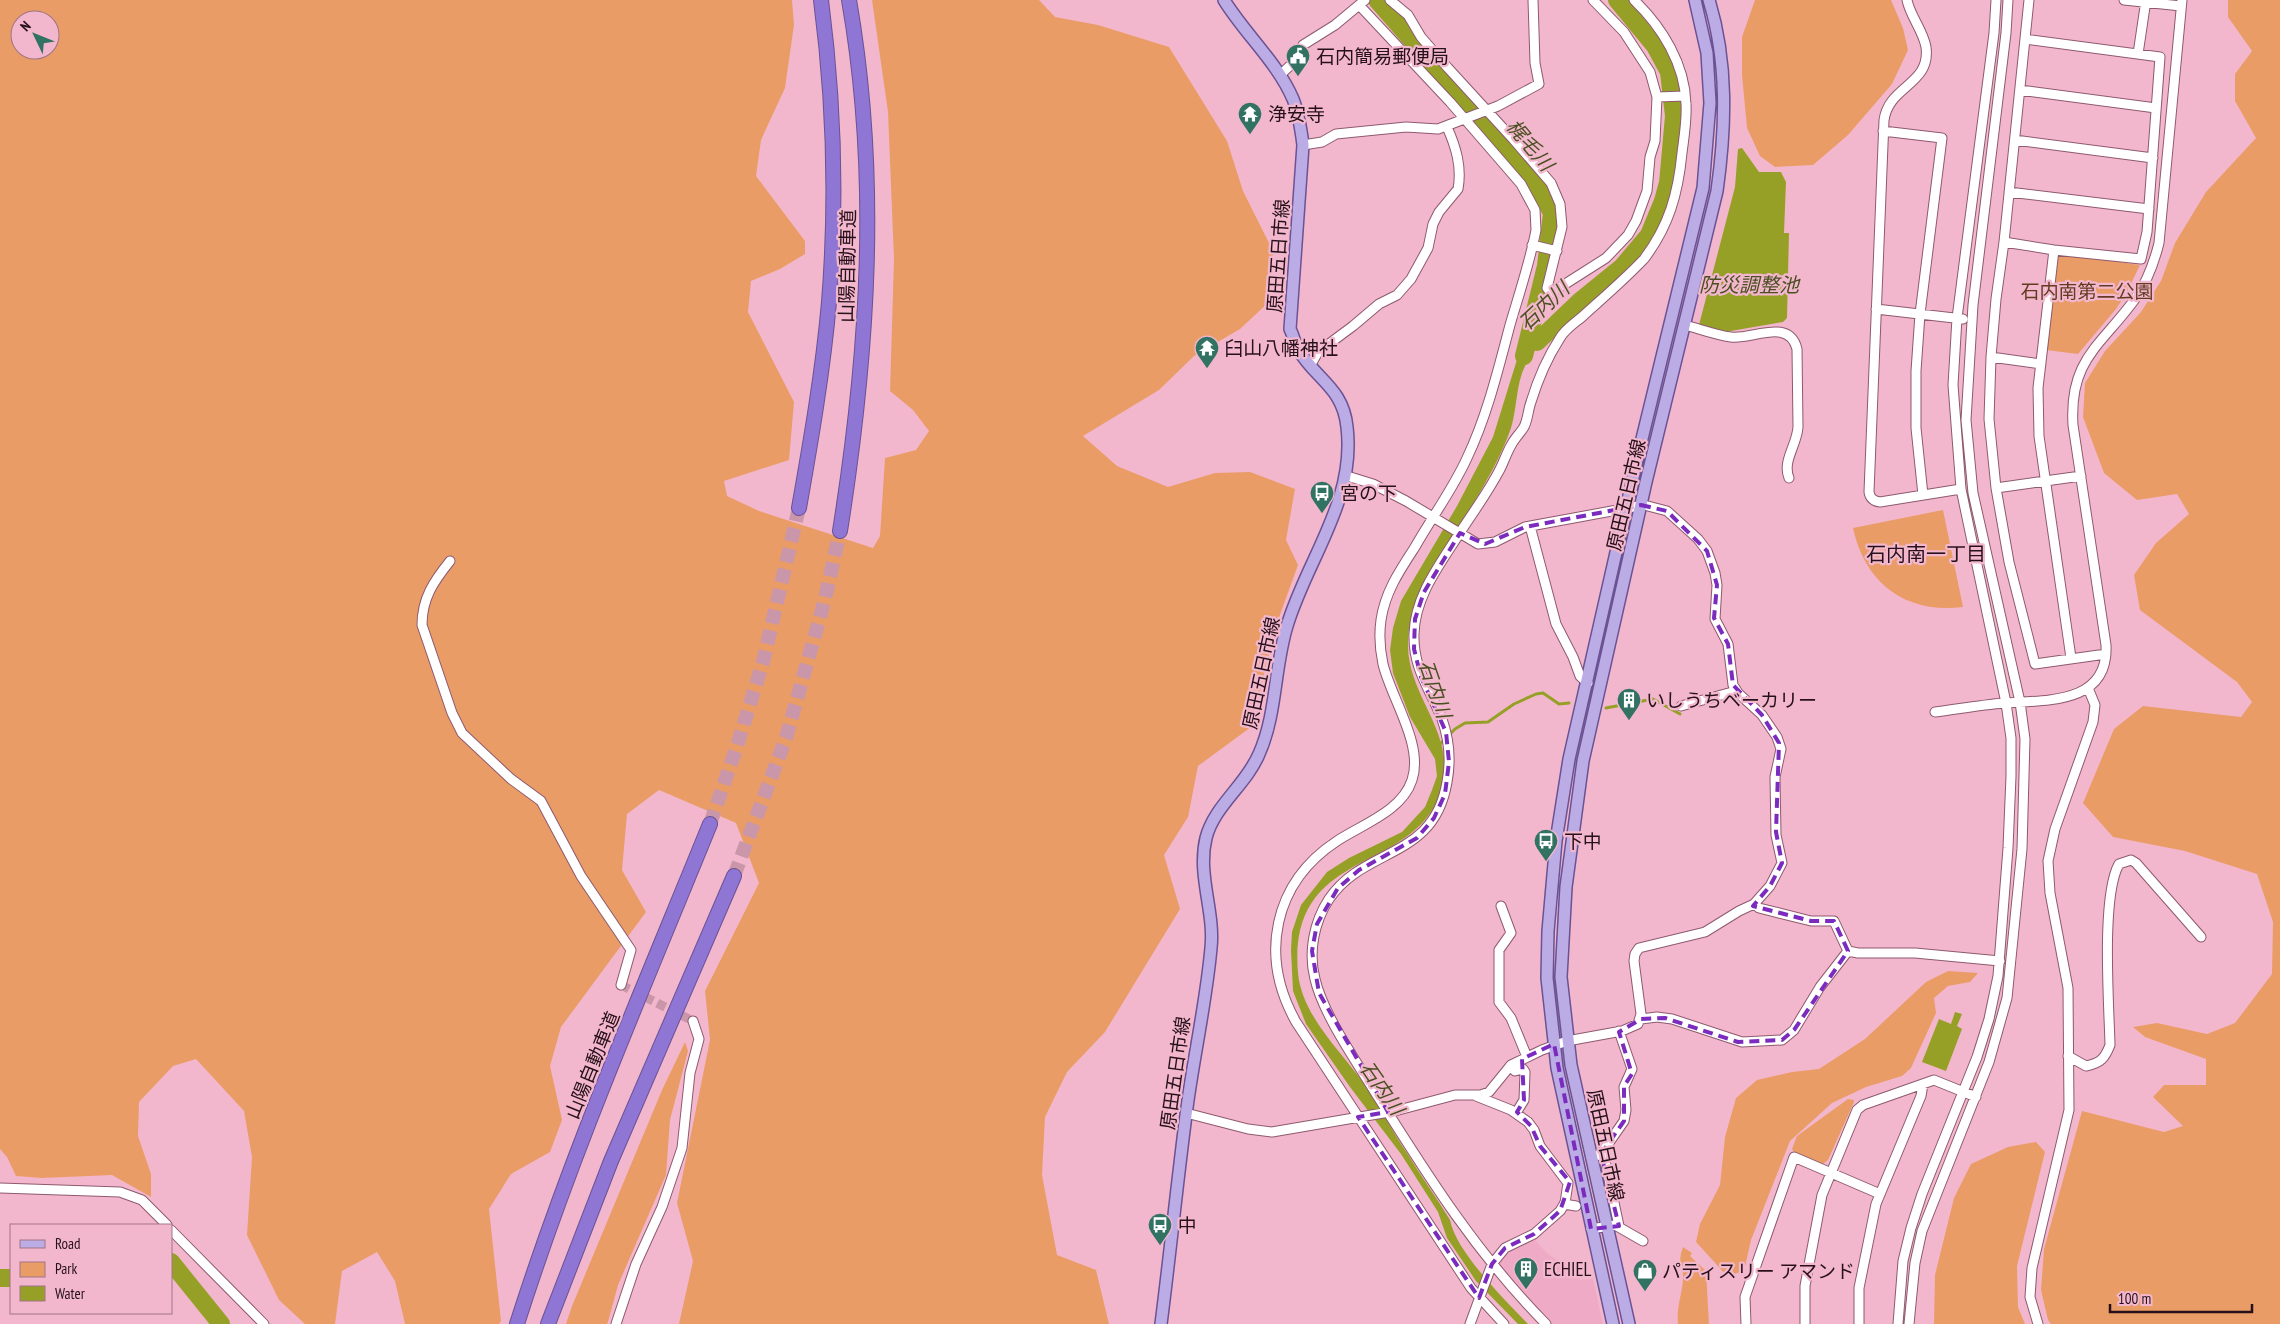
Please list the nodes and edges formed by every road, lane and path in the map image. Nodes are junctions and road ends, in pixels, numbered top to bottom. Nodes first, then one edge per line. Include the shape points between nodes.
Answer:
1 (821, 0) edge
2 (849, 0) edge
3 (1224, 0) edge
4 (1390, 0) edge
5 (1533, 0) edge
6 (1593, 0) edge
7 (1634, 0) edge
8 (1695, 0) edge
9 (1709, 0) edge
10 (1907, 0) edge
11 (1996, 0) edge
12 (2008, 0) edge
13 (2029, 0) edge
14 (2124, 0) edge
15 (2145, 1) edge
16 (1362, 3) edge
17 (2181, 3) edge
18 (2025, 39) junction
19 (2138, 54) junction
20 (1280, 75) junction
21 (2020, 90) junction
22 (1685, 96) junction
23 (1657, 97) junction
24 (2156, 108) junction
25 (1484, 110) junction
26 (1465, 118) junction
27 (1447, 127) junction
28 (1883, 131) junction
29 (2015, 140) junction
30 (1303, 145) junction
31 (2153, 158) junction
32 (2009, 192) junction
33 (2149, 210) junction
34 (2004, 242) junction
35 (1533, 245) junction
36 (1556, 250) junction
37 (2054, 250) junction
38 (1876, 309) junction
39 (1920, 314) junction
40 (1957, 318) junction
41 (1971, 320) junction
42 (1685, 325) junction
43 (1991, 357) junction
44 (2041, 364) junction
45 (1310, 366) junction
46 (1347, 476) junction
47 (2081, 476) junction
48 (1790, 478) dead end
49 (2046, 481) junction
50 (1996, 488) junction
51 (1961, 489) junction
52 (1923, 495) junction
53 (1641, 505) junction
54 (799, 508) tunnel mouth
55 (1626, 508) junction
56 (1434, 518) junction
57 (1530, 526) junction
58 (840, 531) tunnel mouth
59 (1458, 532) junction
60 (450, 561) dead end
61 (2106, 654) junction
62 (2071, 658) junction
63 (1588, 683) junction
64 (2088, 688) junction
65 (1736, 691) junction
66 (2020, 702) junction
67 (2006, 703) junction
68 (1681, 706) dead end
69 (1935, 712) dead end
70 (710, 824) tunnel mouth
71 (734, 876) tunnel mouth
72 (1754, 904) junction
73 (1501, 906) dead end
74 (2201, 937) dead end
75 (1848, 951) junction
76 (2000, 961) junction
77 (621, 985) dead end
78 (1640, 1019) junction
79 (693, 1021) dead end
80 (1619, 1031) junction
81 (1567, 1040) junction
82 (1554, 1045) junction
83 (2068, 1056) junction
84 (1527, 1057) junction
85 (1510, 1066) junction
86 (1923, 1084) junction
87 (1963, 1091) junction
88 (1476, 1096) junction
89 (1976, 1097) junction
90 (1386, 1112) junction
91 (1186, 1113) junction
92 (1516, 1113) junction
93 (1359, 1117) junction
94 (1596, 1155) junction
95 (1831, 1172) junction
96 (0, 1188) edge
97 (1880, 1194) junction
98 (1564, 1204) junction
99 (1576, 1206) dead end
100 (166, 1224) edge
101 (1606, 1225) junction
102 (1619, 1226) junction
103 (1591, 1229) junction
104 (172, 1231) edge
105 (1643, 1241) dead end
106 (1491, 1266) junction
107 (1480, 1296) junction
108 (264, 1324) edge
109 (517, 1324) edge
110 (548, 1324) edge
111 (616, 1324) edge
112 (1161, 1324) edge
113 (1470, 1324) edge
114 (1504, 1324) edge
115 (1546, 1324) edge
116 (1613, 1324) edge
117 (1628, 1324) edge
118 (1746, 1324) edge
119 (1805, 1324) edge
120 (1859, 1324) edge
121 (1898, 1324) edge
122 (1909, 1324) edge
123 (2038, 1324) edge

1 - 54 highway, 山陽自動車道 via 832,112 829,301
2 - 58 highway, 山陽自動車道 via 862,106 868,262 859,397
3 - 20 main road, 原田五日市線
4 - 25 street via 1408,15 1421,37
5 - 25 street via 1539,84
6 - 23 street via 1624,32 1643,60
7 - 22 street via 1665,38 1680,70
8 - 55 main road, 原田五日市線 via 1706,53 1710,103 1703,188
9 - 42 main road, 原田五日市線 via 1721,52 1724,103 1722,158 1713,214
10 - 28 street via 1924,40 1925,62 1914,81 1888,104
11 - 40 street
12 - 41 street
13 - 18 street
14 - 15 street
15 - 17 street
15 - 19 street
16 - 20 street via 1303,45 1295,62
16 - 26 street
17 - 47 street via 2159,243 2154,262 2135,298 2091,350 2079,374 2072,412
18 - 19 street
18 - 21 street
19 - 24 street via 2160,56
20 - 30 main road, 原田五日市線 via 1299,118
21 - 24 street
21 - 29 street
22 - 23 street
22 - 59 street via 1686,120 1680,175 1664,228 1644,259 1560,337 1540,373 1524,427
23 - 36 street via 1655,141 1647,191 1628,234 1606,258 1550,293 1548,288
24 - 31 street
25 - 26 street
25 - 36 street via 1544,174 1556,193 1562,215
26 - 27 street
26 - 35 street via 1527,192 1535,210
27 - 30 street via 1406,127 1336,134 1322,142
27 - 45 street via 1456,147 1458,189 1439,212 1428,248 1411,279 1397,295 1379,304 1318,352
28 - 38 street
28 - 39 street via 1942,138
29 - 31 street
29 - 32 street
30 - 45 main road, 原田五日市線 via 1290,329
31 - 33 street
32 - 33 street
32 - 34 street
33 - 37 street via 2141,259
34 - 37 street
34 - 43 street
35 - 36 street
35 - 56 street via 1479,430 1467,459
37 - 44 street
38 - 39 street
38 - 52 street via 1870,497 1880,502
39 - 40 street
39 - 52 street via 1916,428
40 - 41 street
40 - 51 street via 1953,385
41 - 66 street via 1966,386 1970,472
42 - 48 street via 1734,337 1760,332 1782,333 1795,341 1798,427 1786,468
42 - 53 main road, 原田五日市線
43 - 44 street
43 - 50 street via 1989,419
44 - 49 street via 2039,436
45 - 46 main road, 原田五日市線 via 1337,394 1343,407 1348,428
46 - 56 street via 1373,484
46 - 91 main road, 原田五日市線 via 1286,629 1268,729 1260,754 1215,816 1206,839 1203,857 1212,940
47 - 49 street
47 - 61 street
49 - 50 street
49 - 62 street
50 - 62 street via 2009,562 2035,664
51 - 52 street
51 - 67 street
53 - 55 street
53 - 65 street via 1670,513 1703,545 1716,579 1715,619 1728,644
53 - 81 main road, 原田五日市線 via 1584,753 1575,809 1562,932 1561,977
55 - 57 street
55 - 63 main road, 原田五日市線
56 - 59 street
56 - 93 street via 1390,588 1380,633 1383,664 1414,751 1415,768 1411,784 1396,804 1337,841 1310,863 1287,898 1278,923 1277,974 1287,1007
57 - 59 street via 1485,544 1478,544
57 - 63 street via 1556,624 1580,676
59 - 90 street via 1424,592 1414,634 1421,677 1446,732 1449,762 1445,794 1434,818 1417,838 1359,870 1338,888 1322,911 1314,938 1312,966 1319,993
60 - 77 street via 428,593 422,610 422,625 452,713 462,733 511,779 541,801 581,876 631,950
61 - 62 street
61 - 64 street via 2099,676
63 - 82 main road, 原田五日市線 via 1569,759 1556,841 1547,978
64 - 66 street via 2074,695
64 - 83 street via 2094,705 2093,722 2055,829 2048,861 2050,893 2068,988
65 - 68 street
65 - 72 street via 1762,715 1777,737 1781,750 1775,777 1776,835 1782,863 1770,886
66 - 67 street
66 - 89 street via 2025,776 2011,976 2001,1023
67 - 69 street
67 - 76 street via 2012,776
70 - 109 highway, 山陽自動車道 via 580,1145
71 - 110 highway via 611,1161
72 - 75 street via 1806,920 1834,920
72 - 78 street via 1705,932 1639,948 1634,961
73 - 84 street via 1510,933 1499,953 1499,1002 1511,1018
74 - 83 street via 2136,863 2131,860 2119,864 2114,873 2108,929 2110,1045 2105,1057 2097,1064 2086,1066
75 - 76 street
75 - 78 street via 1820,987 1794,1030 1782,1040 1742,1042 1672,1019
76 - 87 street via 1988,1019
78 - 80 street via 1633,1027
79 - 111 street via 699,1039 690,1073 682,1148
80 - 81 street
80 - 94 street via 1632,1070 1624,1087 1624,1121
81 - 82 street
81 - 94 main road, 原田五日市線
82 - 84 street
82 - 103 main road, 原田五日市線
83 - 123 street via 2068,1110 2032,1268 2030,1296
84 - 85 street
85 - 88 street via 1489,1092
85 - 92 street via 1525,1072 1524,1100
86 - 87 street via 1936,1080
86 - 95 street via 1856,1110
86 - 97 street via 1922,1096
87 - 89 street
87 - 121 street via 1911,1228 1903,1261
88 - 90 street via 1455,1095
88 - 92 street
89 - 122 street via 1922,1231 1915,1263
90 - 93 street
90 - 106 street
91 - 93 street via 1272,1132
91 - 112 main road, 原田五日市線
92 - 98 street via 1531,1126 1540,1146 1567,1180
93 - 107 street
94 - 101 main road, 原田五日市線
94 - 102 street via 1613,1199
95 - 97 street
95 - 118 street via 1794,1156 1745,1296
95 - 119 street via 1822,1195 1805,1283
96 - 100 street via 120,1192 142,1200
97 - 120 street via 1859,1284
98 - 99 street
98 - 106 street via 1539,1230 1506,1247
101 - 102 street
101 - 103 street
101 - 117 main road, 原田五日市線
102 - 105 street
103 - 116 main road, 原田五日市線
104 - 108 street
106 - 107 street
106 - 115 street
107 - 113 street
107 - 114 street

